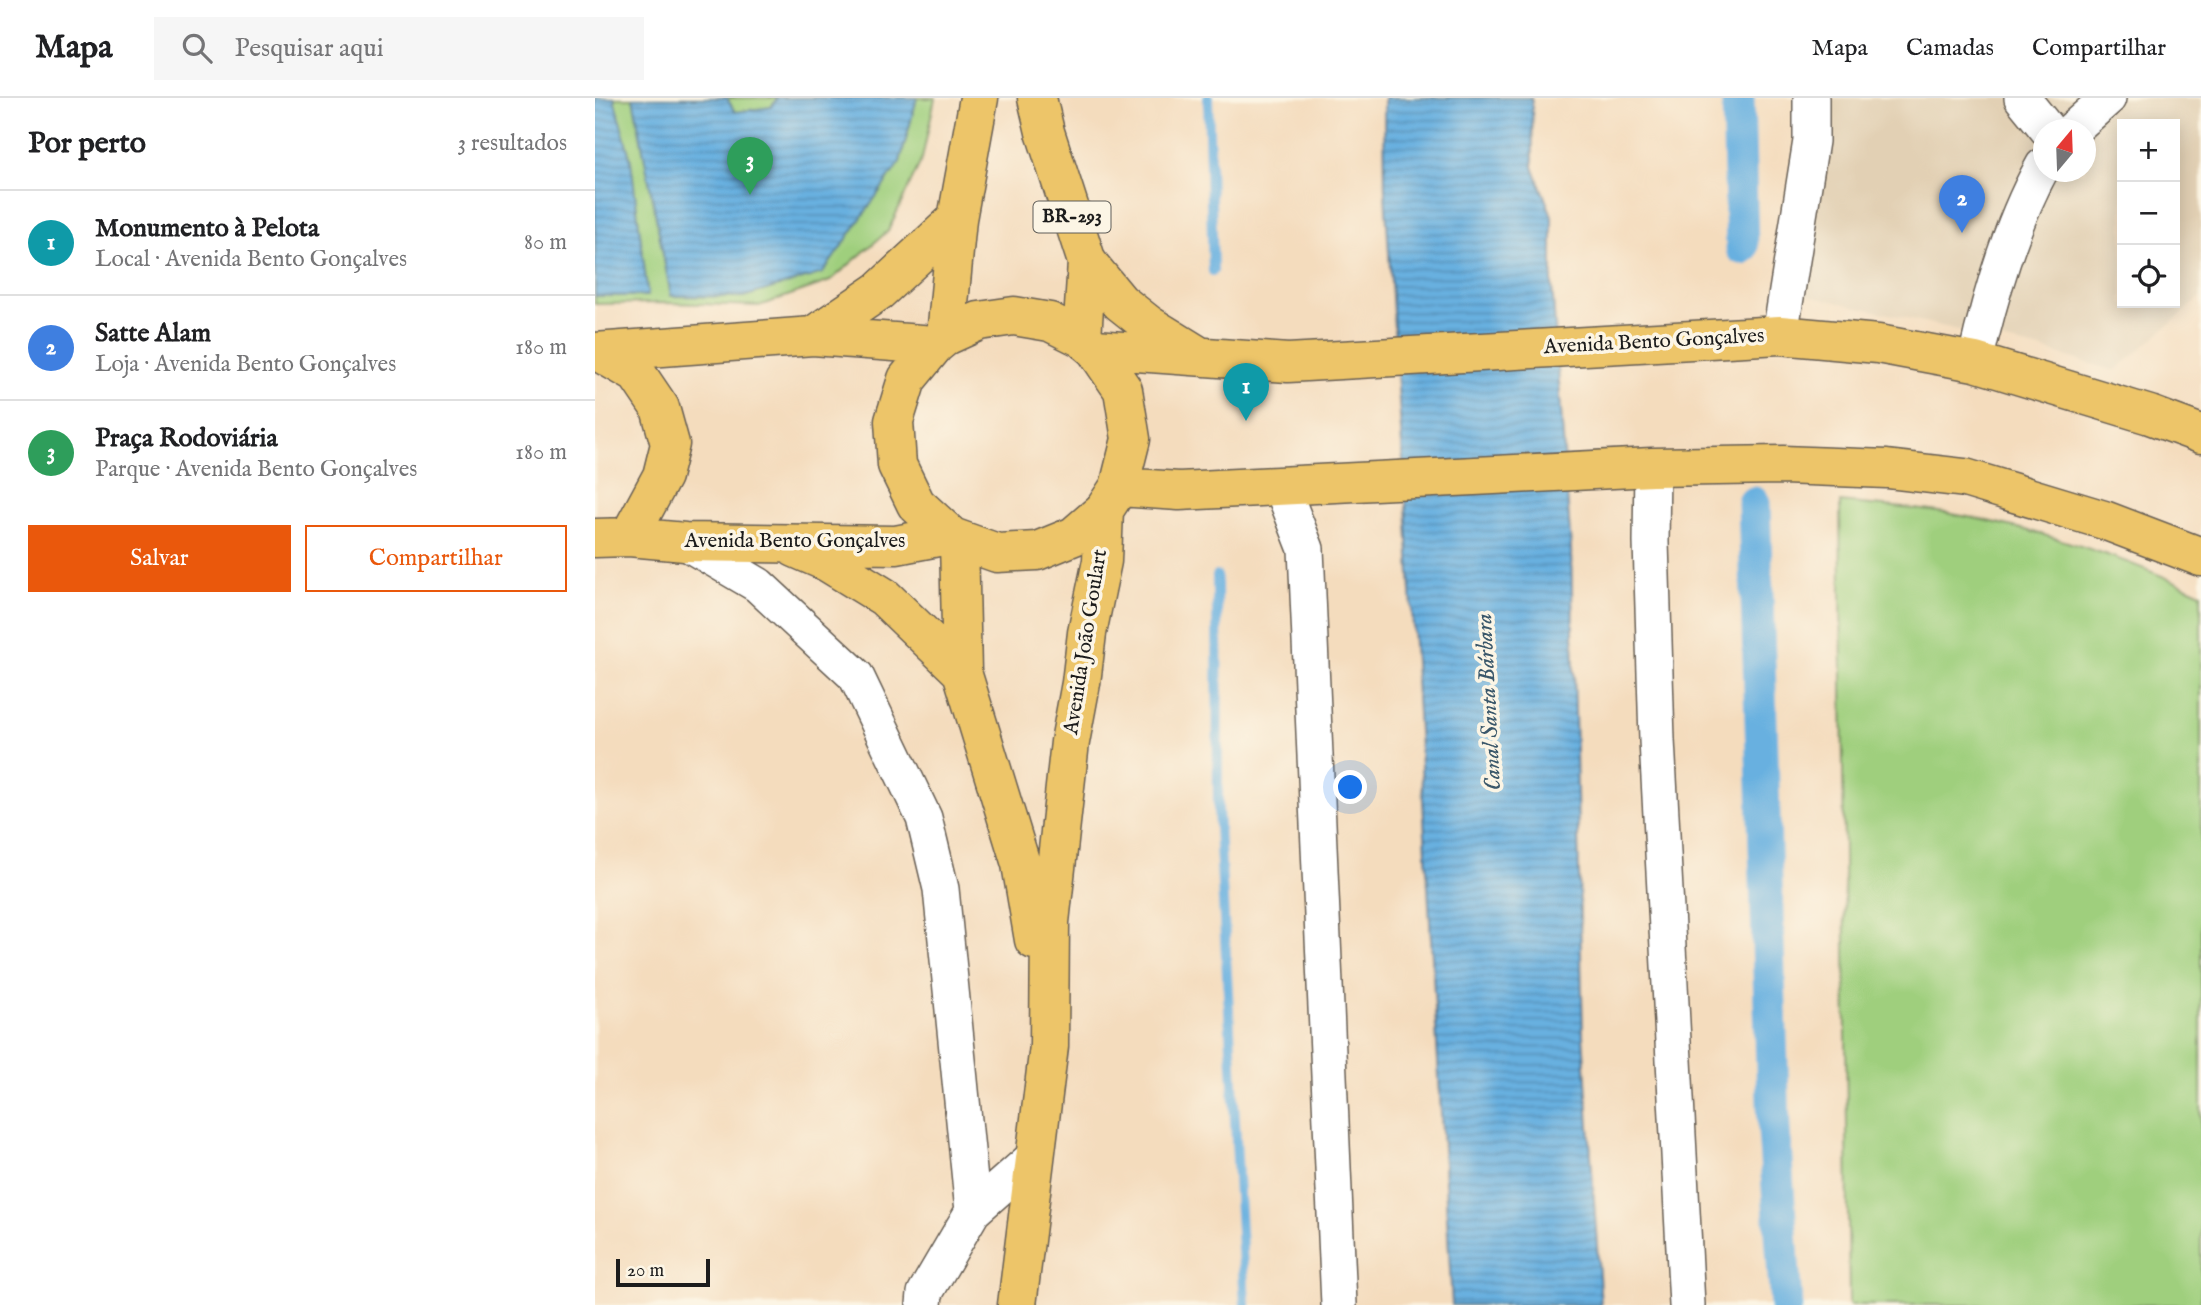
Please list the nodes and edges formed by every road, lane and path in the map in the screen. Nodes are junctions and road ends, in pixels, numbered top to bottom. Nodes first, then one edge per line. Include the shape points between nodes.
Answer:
1 (979, 98) edge
2 (1037, 98) edge
3 (1811, 98) edge
4 (2022, 98) edge
5 (2108, 98) edge
6 (2039, 119) edge
7 (2084, 119) edge
8 (2034, 182) edge
9 (957, 219) junction
10 (1087, 262) junction
11 (1780, 335) junction
12 (813, 336) junction
13 (940, 340) junction
14 (1088, 344) junction
15 (597, 352) edge
16 (1201, 357) junction
17 (1975, 362) junction
18 (2201, 434) edge
19 (1634, 468) junction
20 (1293, 485) junction
21 (1111, 499) junction
22 (612, 537) edge
23 (954, 538) junction
24 (685, 542) junction
25 (787, 544) junction
26 (2201, 557) edge
27 (962, 672) junction
28 (1049, 1046) junction
29 (1034, 1157) junction
30 (973, 1211) junction
31 (924, 1305) edge
32 (1017, 1305) edge
33 (1339, 1305) edge
34 (1687, 1305) edge

1 - 9 main road
2 - 10 main road, BR-293
3 - 11 street via 1811,141
4 - 6 street
5 - 7 street
8 - 17 street
9 - 12 main road via 879,291
9 - 13 main road
10 - 14 main road, BR-293
10 - 16 main road via 1120,302 1149,326
11 - 16 main road, Avenida Bento Gonçalves via 1288,363
11 - 17 main road, Avenida Bento Gonçalves via 1878,344
12 - 13 main road, Avenida Bento Gonçalves
12 - 15 main road, Avenida Bento Gonçalves
13 - 14 main road, Avenida Bento Gonçalves via 979,321 1014,316 1050,322
13 - 23 main road via 907,379 894,421 897,465 916,504
14 - 16 main road, Avenida Bento Gonçalves
14 - 21 main road, Avenida João Goulart via 1123,390 1131,439
15 - 22 main road via 637,374 660,408 670,444 662,476
17 - 18 main road, Avenida Bento Gonçalves
19 - 20 main road
19 - 26 main road via 1783,465 1965,478 2104,520
19 - 34 street via 1651,542
20 - 21 main road
20 - 33 street via 1306,549
21 - 23 main road, Avenida Bento Gonçalves via 1074,537 1037,551 997,552
21 - 28 main road, Avenida João Goulart via 1057,847 1050,922
22 - 24 main road, Avenida Bento Gonçalves
23 - 25 main road, Avenida Bento Gonçalves via 896,545
23 - 27 main road, Avenida João Goulart
24 - 25 main road, Avenida Bento Gonçalves
24 - 30 street via 758,584 856,676 924,818 941,889
25 - 27 main road via 884,597
27 - 28 main road, Avenida João Goulart via 1021,864
28 - 29 main road, Avenida João Goulart
29 - 30 street
29 - 32 main road, Avenida João Goulart
30 - 31 street via 925,1293

